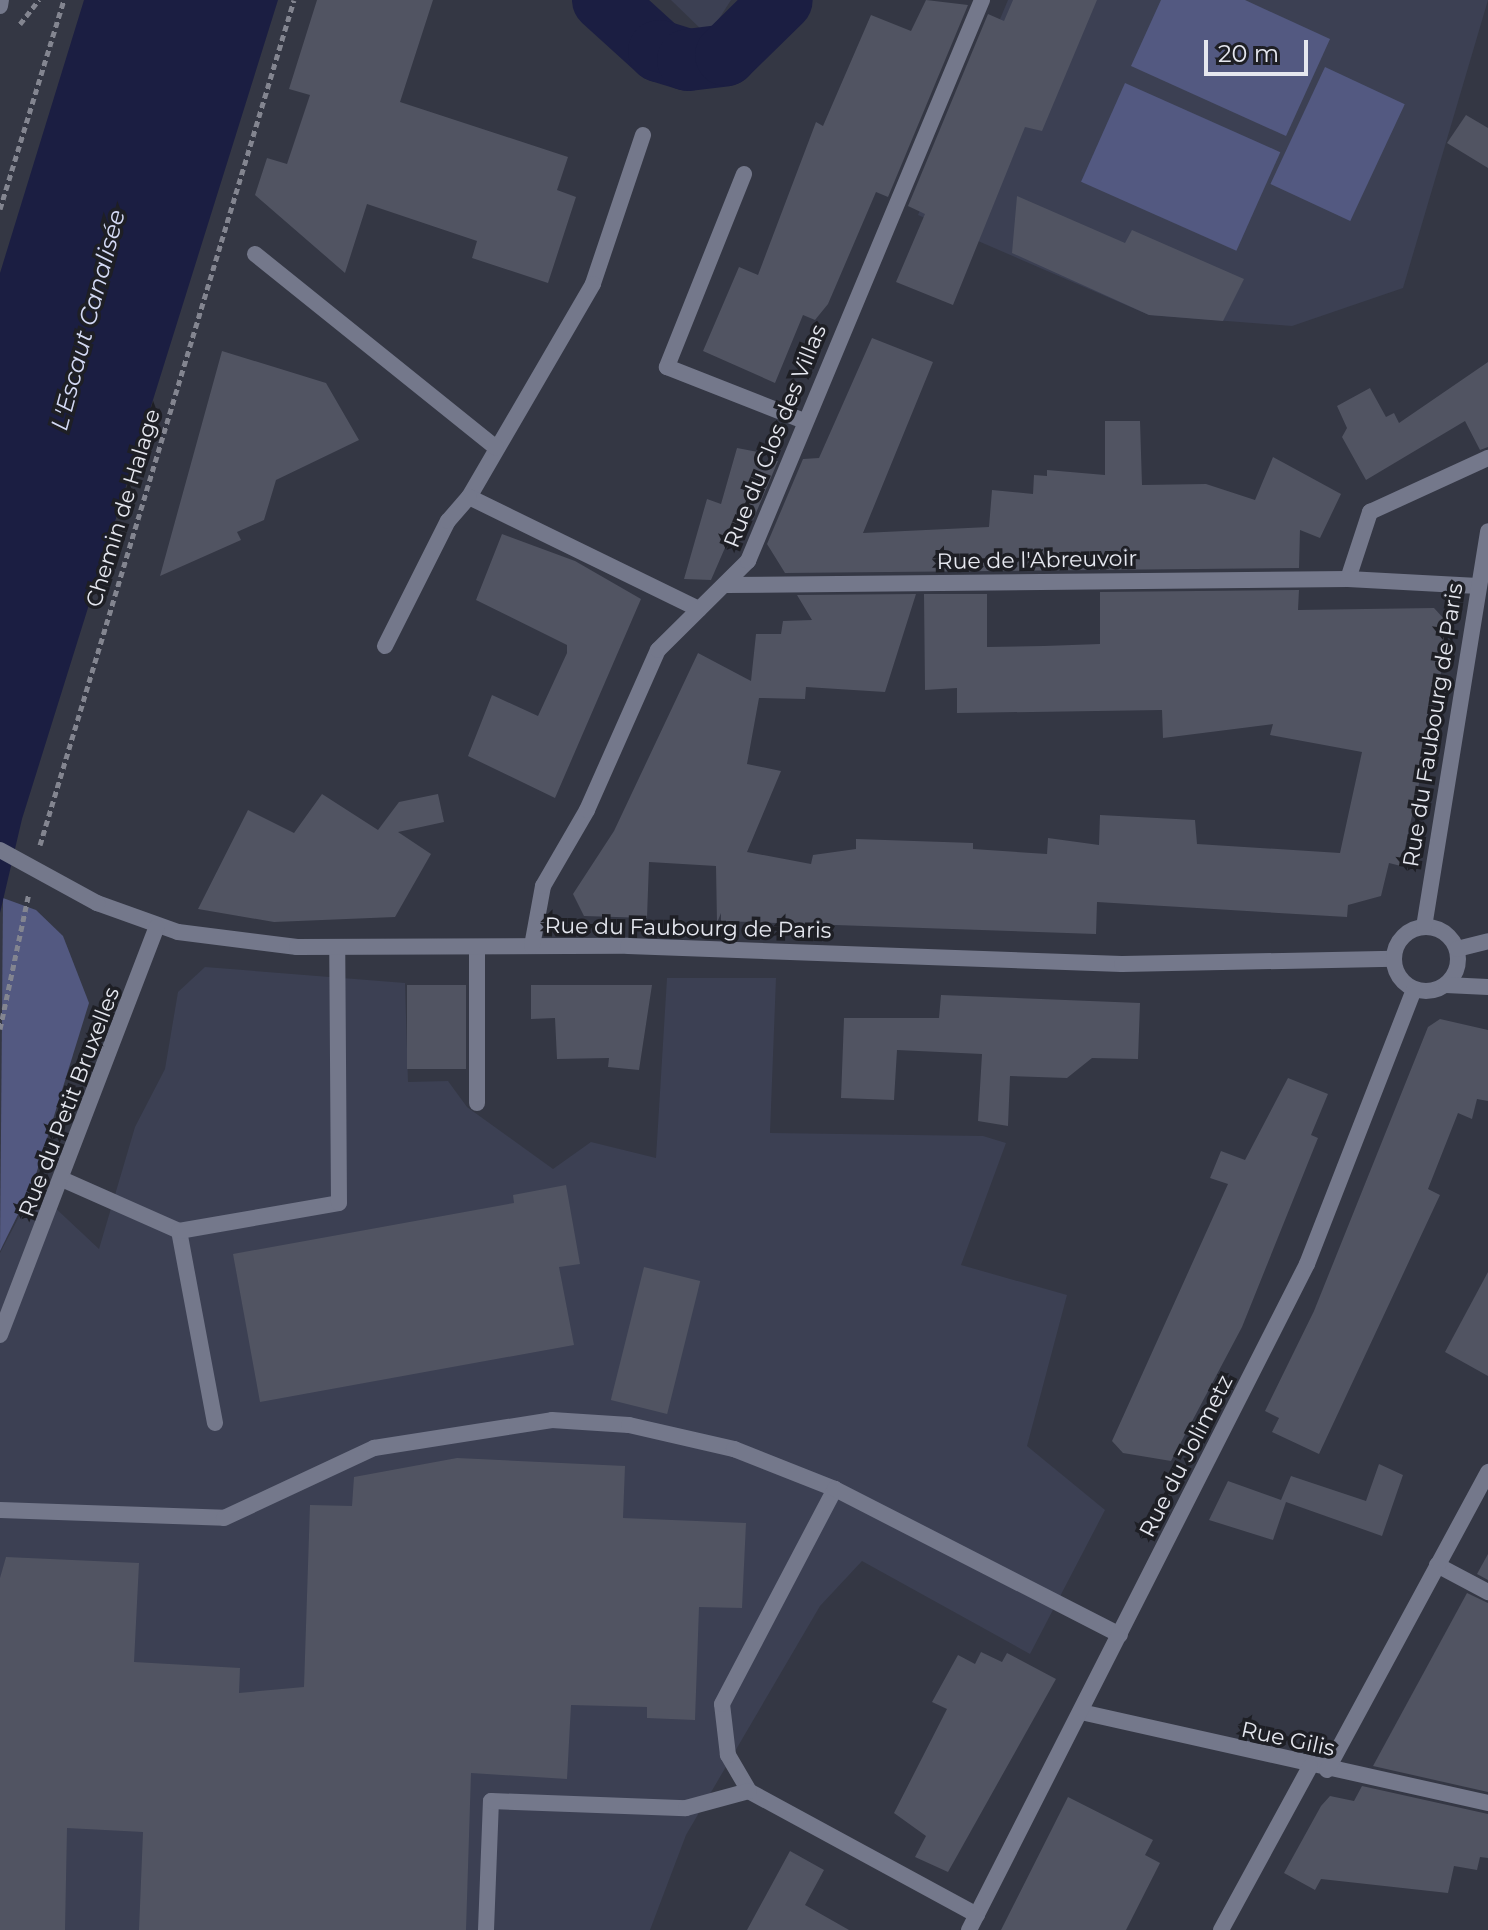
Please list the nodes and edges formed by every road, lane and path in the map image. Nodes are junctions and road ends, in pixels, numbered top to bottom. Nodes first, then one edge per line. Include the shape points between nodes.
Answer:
1 (64, 0) edge
2 (294, 0) edge
3 (982, 0) edge
4 (643, 135) dead end
5 (744, 174) dead end
6 (0, 209) edge
7 (255, 254) dead end
8 (804, 421) junction
9 (496, 448) junction
10 (1488, 458) edge
11 (469, 497) junction
12 (1488, 531) edge
13 (1348, 579) junction
14 (727, 585) junction
15 (1478, 586) junction
16 (699, 609) junction
17 (385, 646) dead end
18 (0, 850) edge
19 (36, 860) dead end
20 (33, 876) dead end
21 (157, 927) junction
22 (1424, 927) junction
23 (1488, 941) edge
24 (532, 946) junction
25 (477, 947) junction
26 (337, 948) junction
27 (1457, 949) junction
28 (1394, 959) junction
29 (1446, 985) junction
30 (1488, 987) edge
31 (1414, 989) junction
32 (0, 1029) edge
33 (477, 1103) dead end
34 (64, 1180) junction
35 (179, 1231) junction
36 (0, 1335) edge
37 (215, 1423) dead end
38 (1488, 1472) edge
39 (835, 1489) junction
40 (0, 1510) edge
41 (1437, 1565) junction
42 (1488, 1592) edge
43 (1120, 1635) junction
44 (1081, 1712) junction
45 (1310, 1767) junction
46 (1327, 1770) junction
47 (749, 1791) junction
48 (1488, 1803) edge
49 (977, 1915) junction
50 (486, 1930) edge
51 (969, 1930) edge
52 (1221, 1930) edge

1 - 6 path
2 - 19 path, Chemin de Halage
3 - 8 street, Rue du Clos des Villas
4 - 9 street via 593,284
5 - 8 street via 667,367
7 - 9 street
8 - 14 street, Rue du Clos des Villas via 748,561
9 - 11 street
10 - 13 street via 1370,512
11 - 16 street
11 - 17 street via 448,521
12 - 15 street, Rue du Faubourg de Paris
13 - 14 street, Rue de l'Abreuvoir
13 - 15 street, Rue de l'Abreuvoir
14 - 16 street, Rue du Clos des Villas
15 - 22 street, Rue du Faubourg de Paris
16 - 24 street, Rue du Clos des Villas via 658,650 582,820 543,886
18 - 21 street, Rue du Faubourg de Paris, bridge via 97,903
20 - 32 path
21 - 26 street, Rue du Faubourg de Paris via 248,944
21 - 34 street, Rue du Petit Bruxelles
22 - 27 street via 1443,931
22 - 28 street via 1403,937
23 - 27 street
24 - 25 street, Rue du Faubourg de Paris
24 - 28 street, Rue du Faubourg de Paris via 1122,964
25 - 26 street, Rue du Faubourg de Paris
25 - 33 street
26 - 35 street via 339,1203
27 - 29 street via 1458,969
28 - 31 street via 1399,977
29 - 30 street
29 - 31 street
31 - 43 street, Rue du Jolimetz via 1307,1264
34 - 35 street
34 - 36 street, Rue du Petit Bruxelles
35 - 37 street
38 - 41 street
39 - 40 street via 734,1449 629,1425 552,1420 374,1448 224,1518
39 - 43 street
39 - 47 street via 722,1704 728,1755
41 - 42 street
41 - 46 street
43 - 44 street, Rue du Jolimetz
44 - 45 street, Rue Gilis
44 - 49 street, Rue du Jolimetz
45 - 46 street, Rue Gilis
45 - 52 street
46 - 48 street, Rue Gilis
47 - 49 street
47 - 50 street via 686,1808 491,1801
49 - 51 street, Rue du Jolimetz

